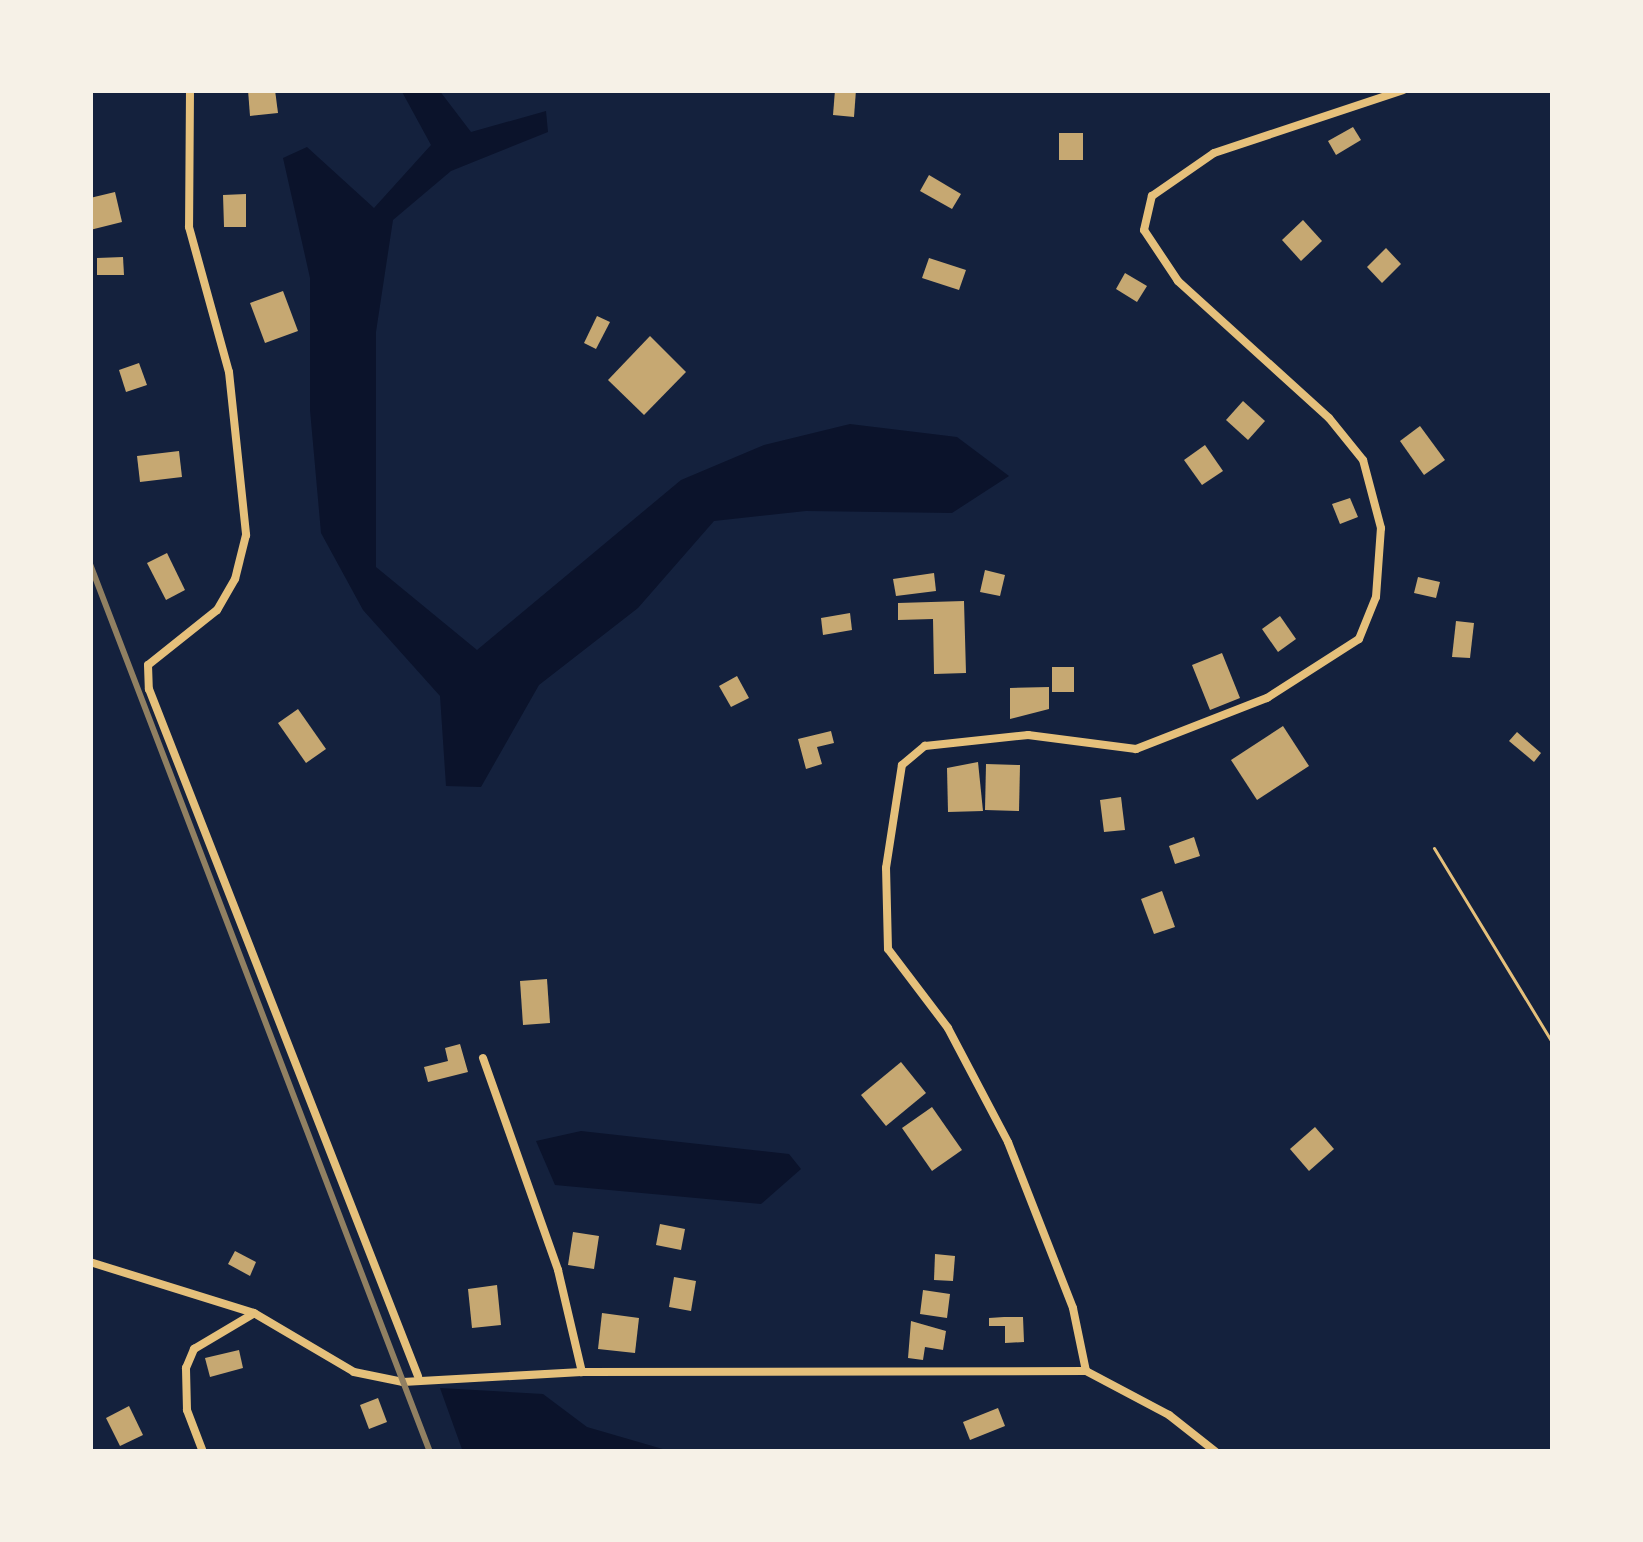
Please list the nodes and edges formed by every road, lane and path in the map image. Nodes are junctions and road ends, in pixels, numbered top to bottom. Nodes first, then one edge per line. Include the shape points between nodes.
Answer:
1 (190, 90) edge
2 (1403, 90) edge
3 (1434, 848) dead end
4 (1553, 1044) edge
5 (483, 1058) dead end
6 (90, 1262) edge
7 (254, 1313) junction
8 (1086, 1371) junction
9 (582, 1372) junction
10 (418, 1376) junction
11 (203, 1452) edge
12 (1216, 1452) edge

1 - 10 street via 189,227 229,372 246,535 217,610 148,665 149,689
2 - 8 street via 1214,153 1152,196 1144,230 1178,281 1363,460 1381,527 1376,597 1359,639 1267,698 1136,748 1028,735 925,746 902,765 886,868 888,949 948,1028 1008,1142 1072,1308
3 - 4 path
5 - 9 street via 559,1270
6 - 7 street
7 - 10 street via 354,1372 403,1382
7 - 11 street via 194,1349 186,1368 187,1410
8 - 9 street
8 - 12 street via 1169,1414
9 - 10 street

